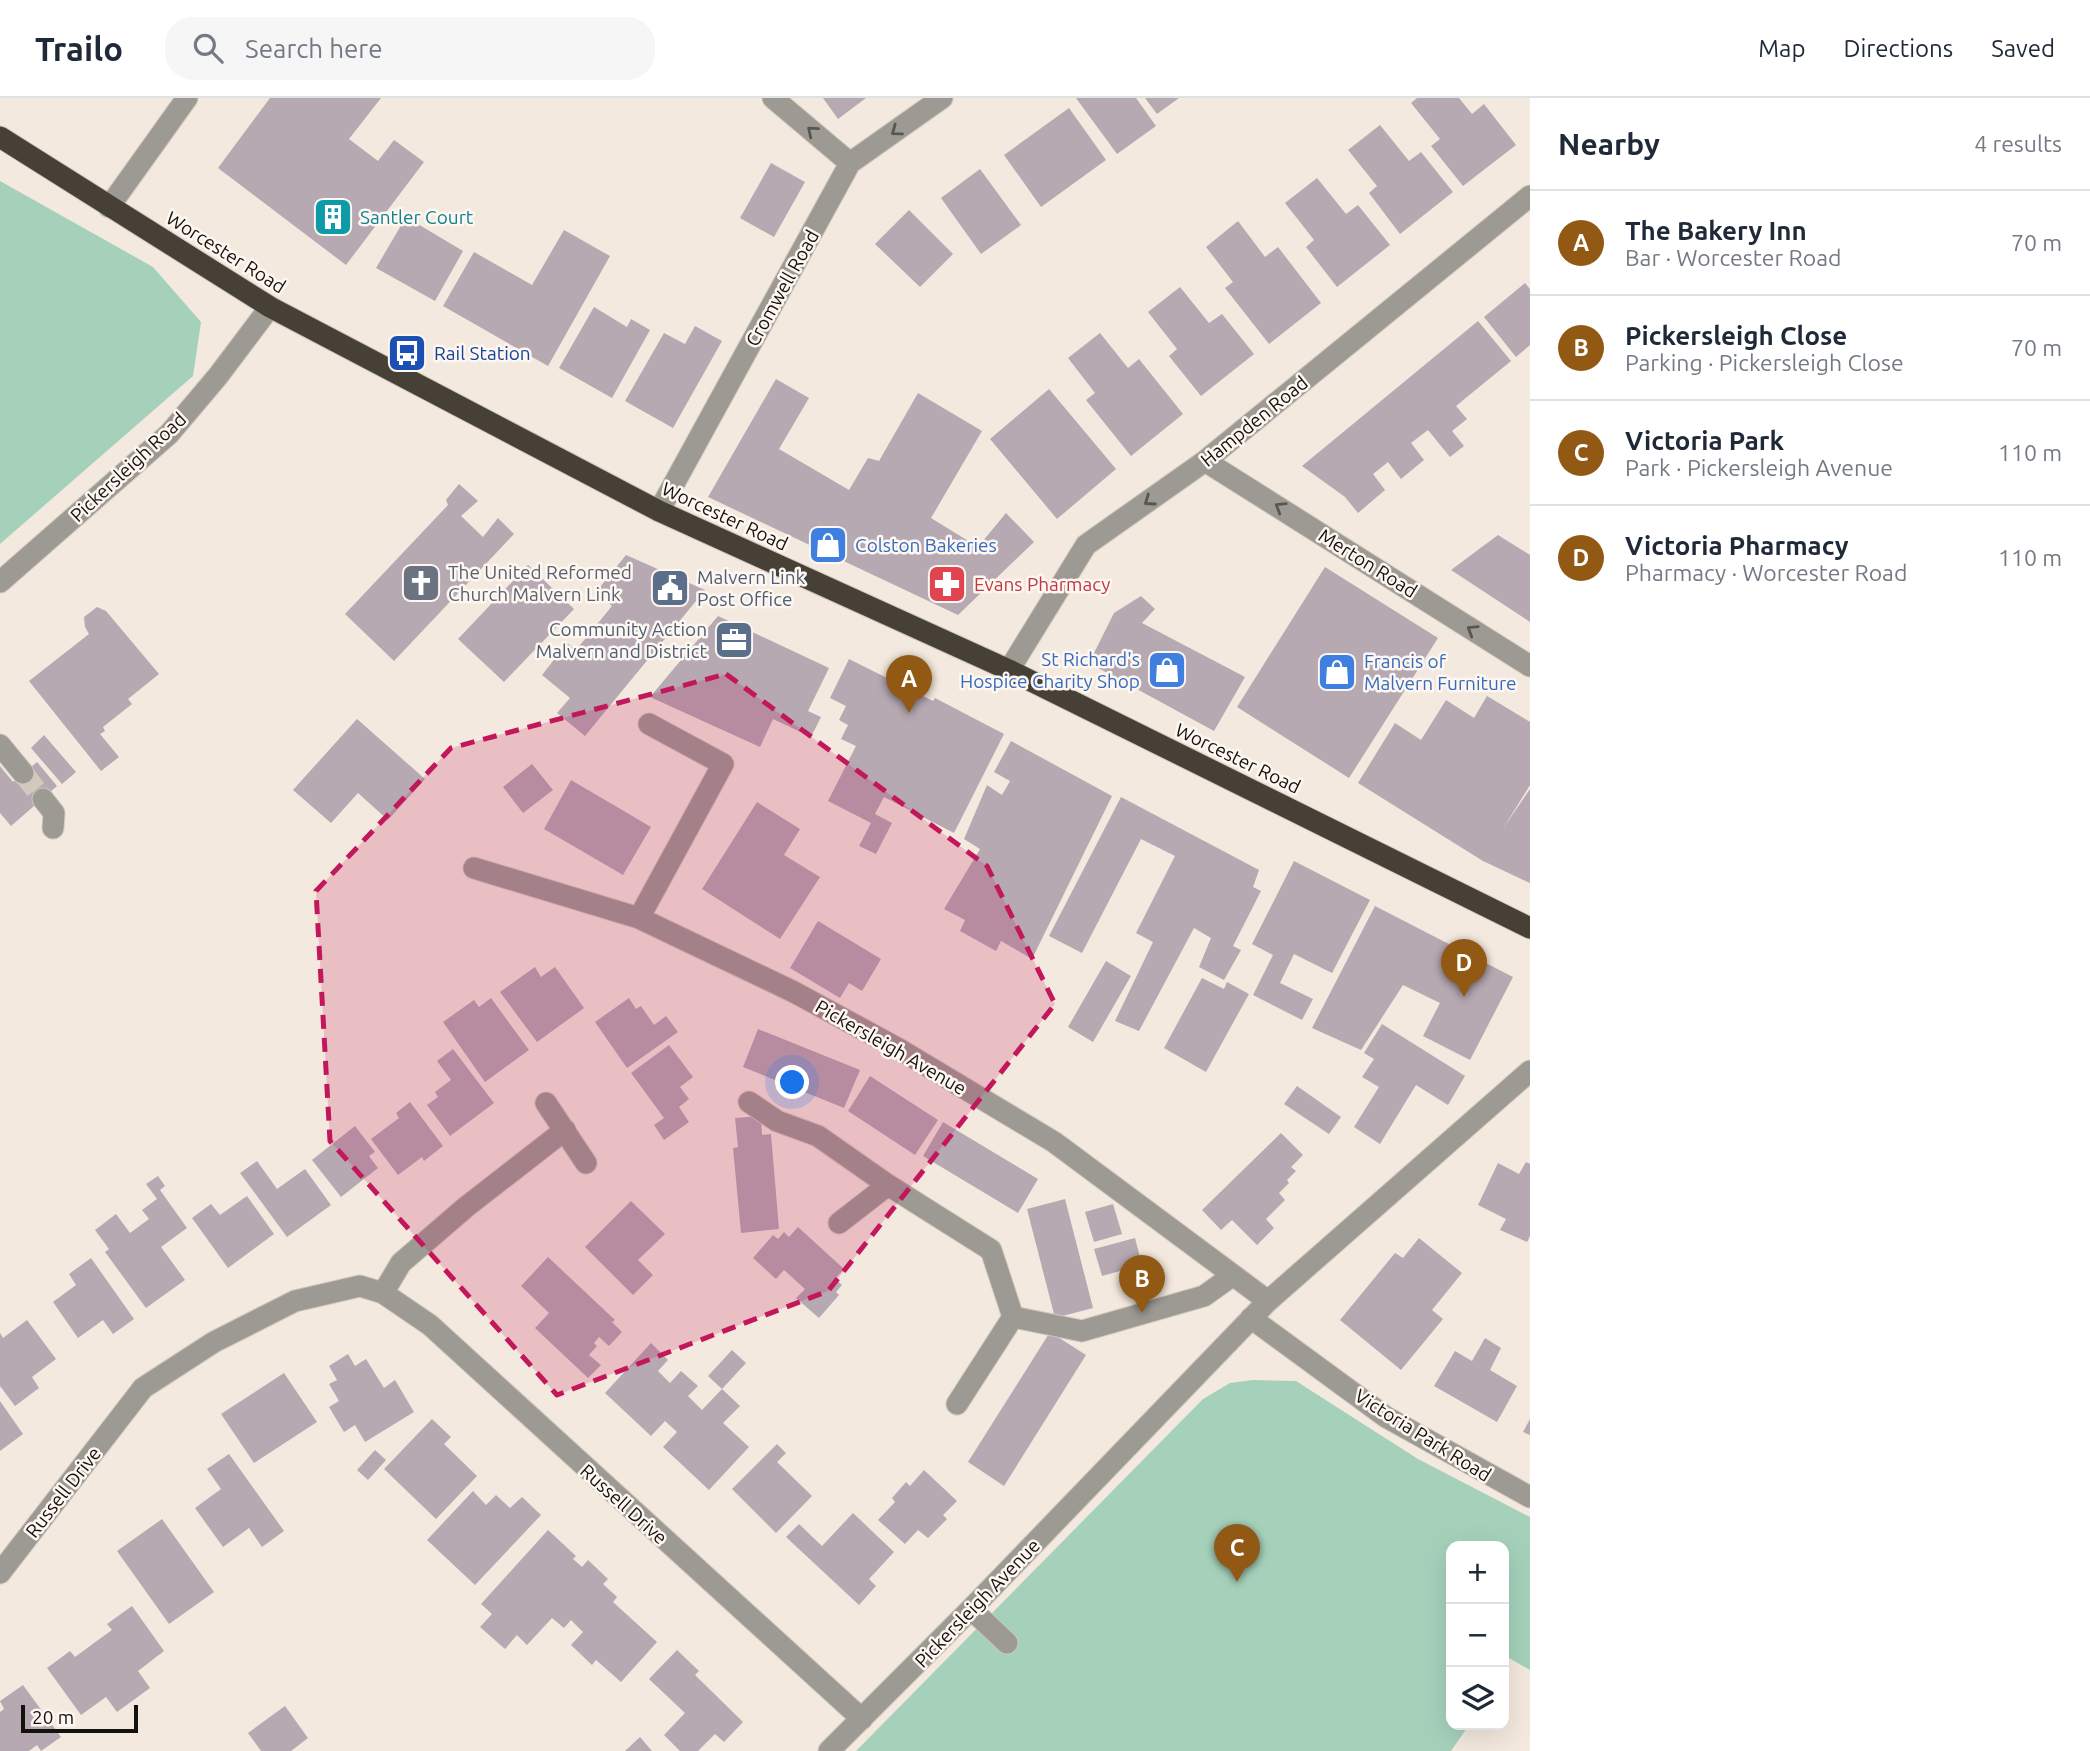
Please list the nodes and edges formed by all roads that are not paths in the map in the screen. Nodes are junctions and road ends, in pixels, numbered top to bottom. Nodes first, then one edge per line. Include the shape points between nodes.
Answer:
1 (187, 98) edge
2 (773, 98) edge
3 (942, 98) edge
4 (0, 137) edge
5 (850, 163) junction
6 (1530, 196) edge
7 (109, 207) junction
8 (270, 307) junction
9 (1205, 461) junction
10 (659, 511) junction
11 (0, 582) edge
12 (1530, 666) edge
13 (1009, 670) junction
14 (649, 723) dead end
15 (0, 744) edge
16 (23, 773) tunnel mouth
17 (43, 799) tunnel mouth
18 (53, 828) dead end
19 (474, 868) dead end
20 (639, 918) junction
21 (1530, 928) edge
22 (1530, 1071) edge
23 (750, 1102) dead end
24 (546, 1103) dead end
25 (565, 1130) junction
26 (586, 1163) dead end
27 (888, 1185) junction
28 (839, 1223) dead end
29 (1232, 1276) junction
30 (383, 1293) junction
31 (1268, 1301) junction
32 (1013, 1317) junction
33 (1251, 1318) junction
34 (957, 1405) dead end
35 (1530, 1497) edge
36 (0, 1573) edge
37 (971, 1609) junction
38 (1007, 1643) dead end
39 (862, 1719) junction
40 (829, 1751) edge

1 - 7 street
5 -> 2 street
3 -> 5 street, Cromwell Road
4 - 7 highway, Worcester Road
5 - 10 street, Cromwell Road
6 - 9 street, Hampden Road
7 - 8 highway, Worcester Road
8 - 10 highway, Worcester Road
8 - 11 street, Pickersleigh Road via 169,434
12 -> 9 street, Merton Road
9 -> 13 street, Hampden Road via 1086,545
10 - 13 highway, Worcester Road
13 - 21 highway, Worcester Road
14 - 20 street via 723,764
15 - 16 street
17 - 18 street via 54,813
19 - 20 street, Pickersleigh Avenue
20 - 29 street, Pickersleigh Avenue via 794,992 1042,1135
22 - 31 street, Pickersleigh Avenue
23 - 27 street via 778,1121 818,1136
24 - 25 street
25 - 26 street
25 - 30 street via 401,1262
27 - 28 street
27 - 32 street via 991,1250
29 - 31 street, Pickersleigh Avenue
29 - 32 street via 1204,1297 1082,1331
30 - 36 street, Russell Drive via 360,1286 295,1301 214,1342 143,1388
30 - 39 street, Russell Drive via 430,1325
31 - 33 street, Pickersleigh Avenue
32 - 34 street
33 - 35 street, Victoria Park Road via 1386,1417
33 - 37 street, Pickersleigh Avenue
37 - 38 street
37 - 39 street, Pickersleigh Avenue
39 - 40 street, Pickersleigh Avenue

